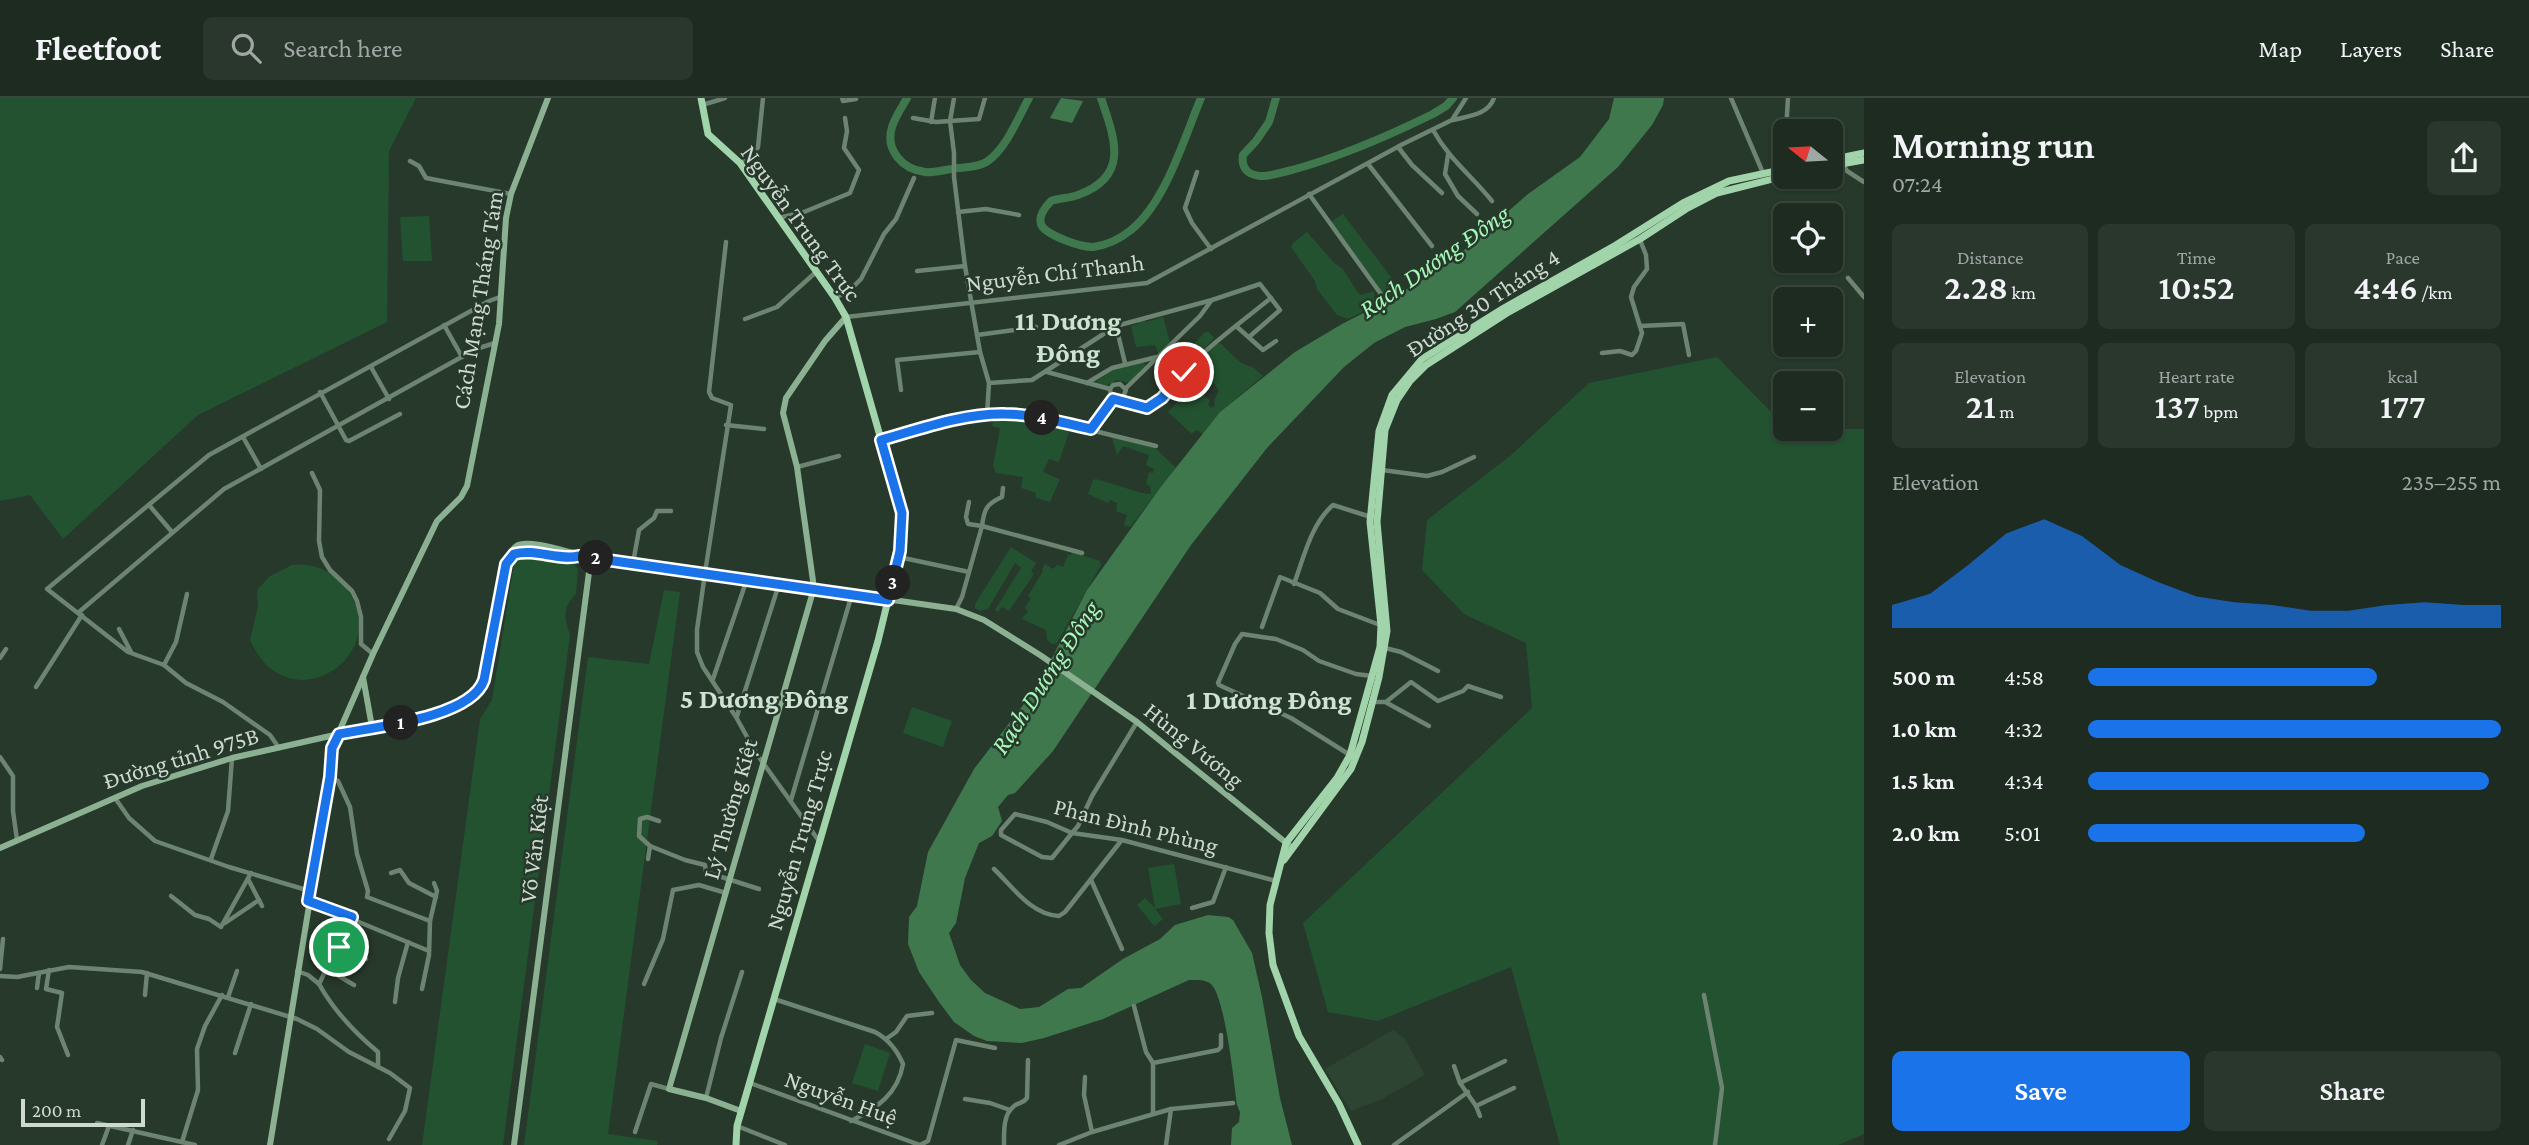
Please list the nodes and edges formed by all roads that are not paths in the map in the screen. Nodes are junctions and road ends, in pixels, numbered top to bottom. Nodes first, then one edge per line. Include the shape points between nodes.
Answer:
1 (548, 98) edge
2 (725, 98) edge
3 (763, 98) edge
4 (842, 98) edge
5 (935, 98) edge
6 (954, 98) edge
7 (985, 98) edge
8 (1466, 98) edge
9 (1494, 98) edge
10 (1731, 98) edge
11 (1788, 98) edge
12 (856, 99) edge
13 (701, 102) edge
14 (845, 118) dead end
15 (914, 118) dead end
16 (1787, 119) edge
17 (1452, 120) junction
18 (950, 121) junction
19 (931, 122) junction
20 (1433, 130) junction
21 (1400, 146) junction
22 (1864, 153) edge
23 (1448, 155) junction
24 (1843, 157) edge
25 (1864, 160) edge
26 (410, 161) dead end
27 (740, 163) junction
28 (1368, 164) junction
29 (1843, 164) joint
30 (1197, 172) dead end
31 (1773, 172) edge
32 (1763, 174) junction
33 (914, 178) dead end
34 (1773, 179) edge
35 (1864, 182) edge
36 (1442, 193) dead end
37 (511, 194) junction
38 (1309, 194) junction
39 (1492, 201) dead end
40 (1685, 206) junction
41 (958, 212) junction
42 (1477, 214) dead end
43 (1019, 215) dead end
44 (777, 219) junction
45 (1640, 239) junction
46 (726, 242) dead end
47 (1432, 246) dead end
48 (1211, 249) junction
49 (1592, 261) junction
50 (965, 266) junction
51 (917, 271) dead end
52 (816, 272) junction
53 (1848, 278) dead end
54 (500, 297) junction
55 (1383, 297) dead end
56 (1864, 297) edge
57 (835, 298) junction
58 (1271, 298) junction
59 (1212, 300) junction
60 (972, 301) junction
61 (846, 317) junction
62 (745, 319) dead end
63 (444, 325) junction
64 (1116, 326) junction
65 (1236, 326) junction
66 (1640, 326) junction
67 (1036, 327) dead end
68 (977, 335) junction
69 (1249, 337) junction
70 (1276, 341) dead end
71 (495, 344) junction
72 (980, 352) junction
73 (1602, 353) dead end
74 (1689, 355) dead end
75 (462, 357) junction
76 (1158, 357) junction
77 (1125, 363) junction
78 (370, 367) junction
79 (1046, 372) junction
80 (989, 383) junction
81 (1086, 383) junction
82 (1125, 388) junction
83 (1110, 389) junction
84 (901, 390) dead end
85 (320, 392) junction
86 (389, 399) junction
87 (1113, 399) junction
88 (1121, 399) junction
89 (400, 414) dead end
90 (987, 415) junction
91 (726, 425) junction
92 (339, 426) junction
93 (764, 429) dead end
94 (1091, 429) junction
95 (1382, 430) junction
96 (243, 437) junction
97 (881, 440) junction
98 (1156, 446) dead end
99 (839, 456) dead end
100 (1474, 457) dead end
101 (797, 467) junction
102 (261, 469) junction
103 (1382, 470) junction
104 (312, 472) dead end
105 (1003, 488) dead end
106 (969, 502) dead end
107 (149, 505) junction
108 (671, 511) dead end
109 (1374, 518) junction
110 (982, 526) junction
111 (172, 533) junction
112 (1082, 553) dead end
113 (591, 557) junction
114 (899, 557) junction
115 (633, 564) junction
116 (969, 572) junction
117 (705, 573) junction
118 (747, 579) junction
119 (779, 584) junction
120 (1294, 584) junction
121 (814, 588) junction
122 (187, 594) dead end
123 (852, 594) junction
124 (888, 600) junction
125 (956, 609) junction
126 (81, 614) junction
127 (1383, 625) junction
128 (1262, 627) dead end
129 (119, 629) dead end
130 (1385, 648) junction
131 (6, 649) dead end
132 (131, 653) junction
133 (373, 654) junction
134 (0, 658) edge
135 (164, 665) junction
136 (1438, 671) dead end
137 (363, 675) junction
138 (1376, 677) junction
139 (713, 680) junction
140 (36, 687) dead end
141 (1501, 697) dead end
142 (1373, 702) junction
143 (1386, 702) junction
144 (736, 717) junction
145 (1137, 722) junction
146 (1429, 726) dead end
147 (372, 727) junction
148 (339, 734) junction
149 (279, 748) junction
150 (0, 757) edge
151 (1353, 757) junction
152 (232, 758) junction
153 (763, 763) junction
154 (330, 777) junction
155 (115, 797) junction
156 (791, 801) junction
157 (659, 821) dead end
158 (1072, 833) junction
159 (17, 840) junction
160 (1122, 840) junction
161 (819, 841) junction
162 (650, 846) junction
163 (1289, 846) junction
164 (0, 848) edge
165 (211, 859) junction
166 (648, 859) dead end
167 (1226, 867) junction
168 (994, 869) dead end
169 (391, 873) dead end
170 (250, 876) junction
171 (730, 880) junction
172 (1091, 880) junction
173 (1276, 882) junction
174 (434, 883) dead end
175 (759, 889) dead end
176 (310, 891) junction
177 (726, 893) junction
178 (171, 896) dead end
179 (436, 897) junction
180 (308, 901) junction
181 (1192, 908) dead end
182 (352, 917) junction
183 (430, 921) junction
184 (224, 923) junction
185 (3, 939) dead end
186 (408, 942) junction
187 (339, 947) junction
188 (1122, 949) dead end
189 (429, 951) junction
190 (366, 959) dead end
191 (0, 969) edge
192 (327, 969) junction
193 (49, 970) junction
194 (237, 971) dead end
195 (297, 971) junction
196 (742, 972) dead end
197 (39, 973) junction
198 (147, 973) junction
199 (0, 976) edge
200 (318, 984) junction
201 (644, 984) dead end
202 (354, 985) dead end
203 (37, 988) dead end
204 (422, 989) dead end
205 (145, 995) dead end
206 (1704, 995) dead end
207 (225, 996) junction
208 (773, 999) junction
209 (395, 1002) dead end
210 (251, 1004) junction
211 (1134, 1006) dead end
212 (932, 1013) dead end
213 (290, 1016) junction
214 (1221, 1035) dead end
215 (886, 1039) junction
216 (995, 1048) dead end
217 (235, 1053) dead end
218 (68, 1055) dead end
219 (1028, 1060) dead end
220 (1505, 1061) dead end
221 (1153, 1063) junction
222 (1454, 1066) dead end
223 (378, 1067) junction
224 (1084, 1077) dead end
225 (749, 1083) junction
226 (1460, 1083) junction
227 (1514, 1088) dead end
228 (669, 1089) junction
229 (1468, 1092) junction
230 (706, 1098) junction
231 (965, 1099) dead end
232 (1233, 1103) dead end
233 (1476, 1107) junction
234 (1171, 1109) junction
235 (1010, 1110) junction
236 (741, 1111) junction
237 (1153, 1113) junction
238 (1480, 1116) dead end
239 (851, 1121) junction
240 (97, 1124) dead end
241 (109, 1126) junction
242 (737, 1126) junction
243 (132, 1130) junction
244 (635, 1132) dead end
245 (1092, 1132) junction
246 (390, 1139) dead end
247 (182, 1142) junction
248 (102, 1145) edge
249 (128, 1145) edge
250 (195, 1145) edge
251 (270, 1145) edge
252 (514, 1145) edge
253 (736, 1145) edge
254 (785, 1145) edge
255 (920, 1145) edge
256 (1004, 1145) edge
257 (1059, 1145) edge
258 (1166, 1145) edge
259 (1359, 1145) edge
260 (1394, 1145) edge
261 (1715, 1145) edge

1 - 37 street, Cách Mạng Tháng Tám
2 - 13 street
3 - 27 street via 758,147
4 - 12 street
5 - 19 street
6 - 18 street
7 - 18 street via 979,119
8 - 17 street
9 - 17 street, Nguyễn Chí Thanh via 1486,111
10 - 32 street
11 - 16 street
13 - 27 main road, Nguyễn Trung Trực via 708,134
14 - 44 street via 844,148 859,170 850,192
15 - 19 street
17 - 20 street, Nguyễn Chí Thanh
18 - 19 street
18 - 41 street
20 - 21 street, Nguyễn Chí Thanh
20 - 23 street
21 - 28 street, Nguyễn Chí Thanh
21 - 36 street via 1412,165
22 - 24 main road
23 - 39 street
23 - 42 street via 1445,174 1458,196
25 - 29 main road
26 - 37 street via 426,178
27 - 44 main road, Nguyễn Trung Trực
28 - 38 street, Nguyễn Chí Thanh
28 - 47 street
29 - 35 street
30 - 48 street via 1185,208
31 - 32 main road, Đường 30 Tháng 4
32 - 40 main road, Đường 30 Tháng 4 via 1730,181
33 - 57 street via 861,279
34 - 40 main road, Đường 30 Tháng 4
37 - 54 street, Cách Mạng Tháng Tám
38 - 48 street, Nguyễn Chí Thanh
38 - 55 street
40 - 45 main road, Đường 30 Tháng 4
40 - 49 main road, Đường 30 Tháng 4
41 - 43 street via 986,209
41 - 50 street
44 - 52 main road, Nguyễn Trung Trực
45 - 49 main road, Đường 30 Tháng 4
45 - 66 street via 1647,269 1631,297
46 - 91 street via 709,392 712,398 731,405
48 - 60 street, Nguyễn Chí Thanh via 1138,285
49 - 95 main road, Đường 30 Tháng 4 via 1424,362
50 - 51 street
50 - 60 street
52 - 57 main road, Nguyễn Trung Trực
52 - 62 street via 777,307
53 - 56 street
54 - 63 street
54 - 71 street, Cách Mạng Tháng Tám
57 - 61 main road, Nguyễn Trung Trực
58 - 59 street via 1258,284
58 - 65 street
58 - 69 street via 1282,312
59 - 64 street
59 - 76 street
60 - 61 street, Nguyễn Chí Thanh
60 - 68 street
61 - 97 main road, Nguyễn Trung Trực
61 - 101 street, Lý Thường Kiệt via 786,398 783,413
63 - 75 street
63 - 78 street
64 - 77 street
64 - 79 street
65 - 69 street
65 - 88 street via 1150,406 1142,408
66 - 73 street via 1634,354
66 - 74 street via 1683,324
67 - 68 street
68 - 72 street
69 - 70 street via 1263,350
71 - 75 street
71 - 133 street, Cách Mạng Tháng Tám via 467,486 437,521
72 - 80 street
72 - 84 street via 897,360
75 - 86 street
76 - 77 street
76 - 82 street
77 - 81 street
78 - 85 street
78 - 86 street
79 - 80 street via 1032,380
79 - 81 street
80 - 90 street
81 - 83 street
82 - 83 street via 1118,383
82 - 88 street
83 - 87 street
85 - 92 street
85 - 96 street
86 - 92 street
87 - 88 street
87 - 94 street
89 - 92 street via 349,441
90 - 94 street via 1037,417
90 - 97 street
91 - 93 street
91 - 117 street
92 - 102 street
94 - 98 street
95 - 103 main road, Đường 30 Tháng 4
95 - 109 main road, Đường 30 Tháng 4
96 - 102 street
96 - 107 street via 196,464
97 - 114 main road, Nguyễn Trung Trực via 902,513
99 - 101 street
100 - 103 street via 1427,476
101 - 121 street, Lý Thường Kiệt
102 - 111 street via 224,489
103 - 109 main road, Đường 30 Tháng 4
104 - 133 street via 320,490 322,557 352,591 361,617 360,644
105 - 110 street via 1002,498 984,510
106 - 110 street via 968,524
107 - 111 street
107 - 126 street via 47,589
108 - 115 street via 657,511 639,530
109 - 120 street via 1333,505 1329,508 1316,527
109 - 127 main road, Đường 30 Tháng 4
110 - 112 street
110 - 116 street
111 - 126 street
113 - 115 street
113 - 147 street via 518,552 511,556 482,685 464,701 427,717
113 - 252 street, Võ Văn Kiệt
114 - 116 street
114 - 124 main road, Nguyễn Trung Trực
115 - 117 street
116 - 125 street
117 - 118 street
117 - 139 street via 696,642 700,661
118 - 119 street
118 - 139 street
119 - 121 street
119 - 144 street
120 - 127 street via 1320,593 1338,609
120 - 128 street via 1278,578
121 - 123 street
121 - 153 street, Lý Thường Kiệt
122 - 135 street via 176,642
123 - 124 street
123 - 156 street
124 - 125 street
124 - 161 main road, Nguyễn Trung Trực
125 - 145 street, Hùng Vương via 985,620
126 - 132 street
126 - 140 street
127 - 130 main road, Đường 30 Tháng 4
127 - 138 main road, Đường 30 Tháng 4
129 - 132 street
130 - 136 street
130 - 138 main road, Đường 30 Tháng 4
131 - 134 street
132 - 135 street
133 - 137 street, Cách Mạng Tháng Tám
135 - 149 street via 270,735
137 - 147 street
137 - 148 street, Cách Mạng Tháng Tám
138 - 142 main road, Đường 30 Tháng 4
138 - 151 main road, Đường 30 Tháng 4
138 - 151 street via 1319,661 1276,639 1242,634 1218,683 1290,718
139 - 144 street
141 - 143 street via 1468,686 1438,701 1411,682
142 - 143 street
142 - 151 main road, Đường 30 Tháng 4
143 - 146 street
144 - 153 street
145 - 158 street
145 - 163 street, Hùng Vương
147 - 148 street
148 - 149 street, Đường tỉnh 975B
148 - 154 street, Cách Mạng Tháng Tám via 332,748
149 - 152 street, Đường tỉnh 975B
150 - 159 street via 13,776
151 - 163 main road, Đường 30 Tháng 4
152 - 155 street, Đường tỉnh 975B
152 - 165 street via 228,811
153 - 156 street
153 - 171 street, Lý Thường Kiệt
154 - 176 street, Cách Mạng Tháng Tám
154 - 183 street via 338,781 350,807 367,897
155 - 159 street, Đường tỉnh 975B
155 - 165 street via 128,818 155,841
156 - 161 street
157 - 162 street via 640,819 639,836
158 - 158 street, Phan Đình Phùng via 1015,814 1001,830 1003,836 1050,860
158 - 160 street, Phan Đình Phùng
159 - 164 street, Đường tỉnh 975B
160 - 167 street, Phan Đình Phùng
160 - 172 street
161 - 208 main road, Nguyễn Trung Trực
162 - 166 street
162 - 171 street via 705,864 706,872
163 - 173 main road, Đường 30 Tháng 4
165 - 170 street
167 - 173 street, Phan Đình Phùng
167 - 181 street via 1213,902
168 - 172 street via 1028,903 1055,917 1063,914
169 - 179 street via 400,870 409,883
170 - 176 street
170 - 184 street
170 - 184 street via 260,903
171 - 175 street
171 - 177 street, Lý Thường Kiệt
172 - 188 street
173 - 259 main road, Đường 30 Tháng 4 via 1270,905 1273,965 1302,1042
174 - 179 street
176 - 180 street, Cách Mạng Tháng Tám
177 - 201 street via 699,885 673,890 663,939
177 - 228 street, Lý Thường Kiệt
178 - 184 street via 195,915 220,927
179 - 183 street
180 - 182 street
180 - 195 street, Cách Mạng Tháng Tám
182 - 186 street
182 - 187 street
183 - 189 street
185 - 191 street
186 - 189 street
186 - 209 street
187 - 190 street
187 - 192 street
189 - 204 street
192 - 200 street
192 - 202 street
193 - 197 street
193 - 198 street via 69,967
193 - 218 street via 46,989 62,993 57,1027
194 - 207 street
195 - 200 street
195 - 213 street, Cách Mạng Tháng Tám
196 - 230 street
197 - 199 street
197 - 203 street
198 - 205 street
198 - 207 street
200 - 223 street via 348,1025 377,1052
206 - 261 street via 1722,1088
207 - 210 street
207 - 247 street via 205,1026 197,1049 198,1090
208 - 215 street
208 - 225 main road, Nguyễn Trung Trực
210 - 213 street
210 - 217 street
211 - 221 street
212 - 215 street via 907,1016
213 - 223 street
213 - 251 street, Cách Mạng Tháng Tám
214 - 221 street via 1218,1050
215 - 239 street via 902,1060 900,1080 881,1104
216 - 255 street via 956,1040 928,1141
219 - 235 street via 1027,1098
220 - 226 street
221 - 237 street
222 - 226 street
223 - 246 street via 410,1088 405,1111
224 - 245 street
225 - 236 main road, Nguyễn Trung Trực
225 - 239 street, Nguyễn Huệ
226 - 229 street
227 - 233 street
228 - 230 street
228 - 244 street via 651,1084
229 - 233 street
229 - 260 street
230 - 236 street
231 - 235 street
232 - 234 street
233 - 238 street
234 - 237 street
234 - 258 street
235 - 256 street
236 - 242 main road, Nguyễn Trung Trực
237 - 245 street
239 - 255 street, Nguyễn Huệ
240 - 241 street
241 - 243 street
241 - 248 street
242 - 253 main road, Nguyễn Trung Trực
242 - 254 street
243 - 247 street
243 - 249 street
245 - 257 street
247 - 250 street

